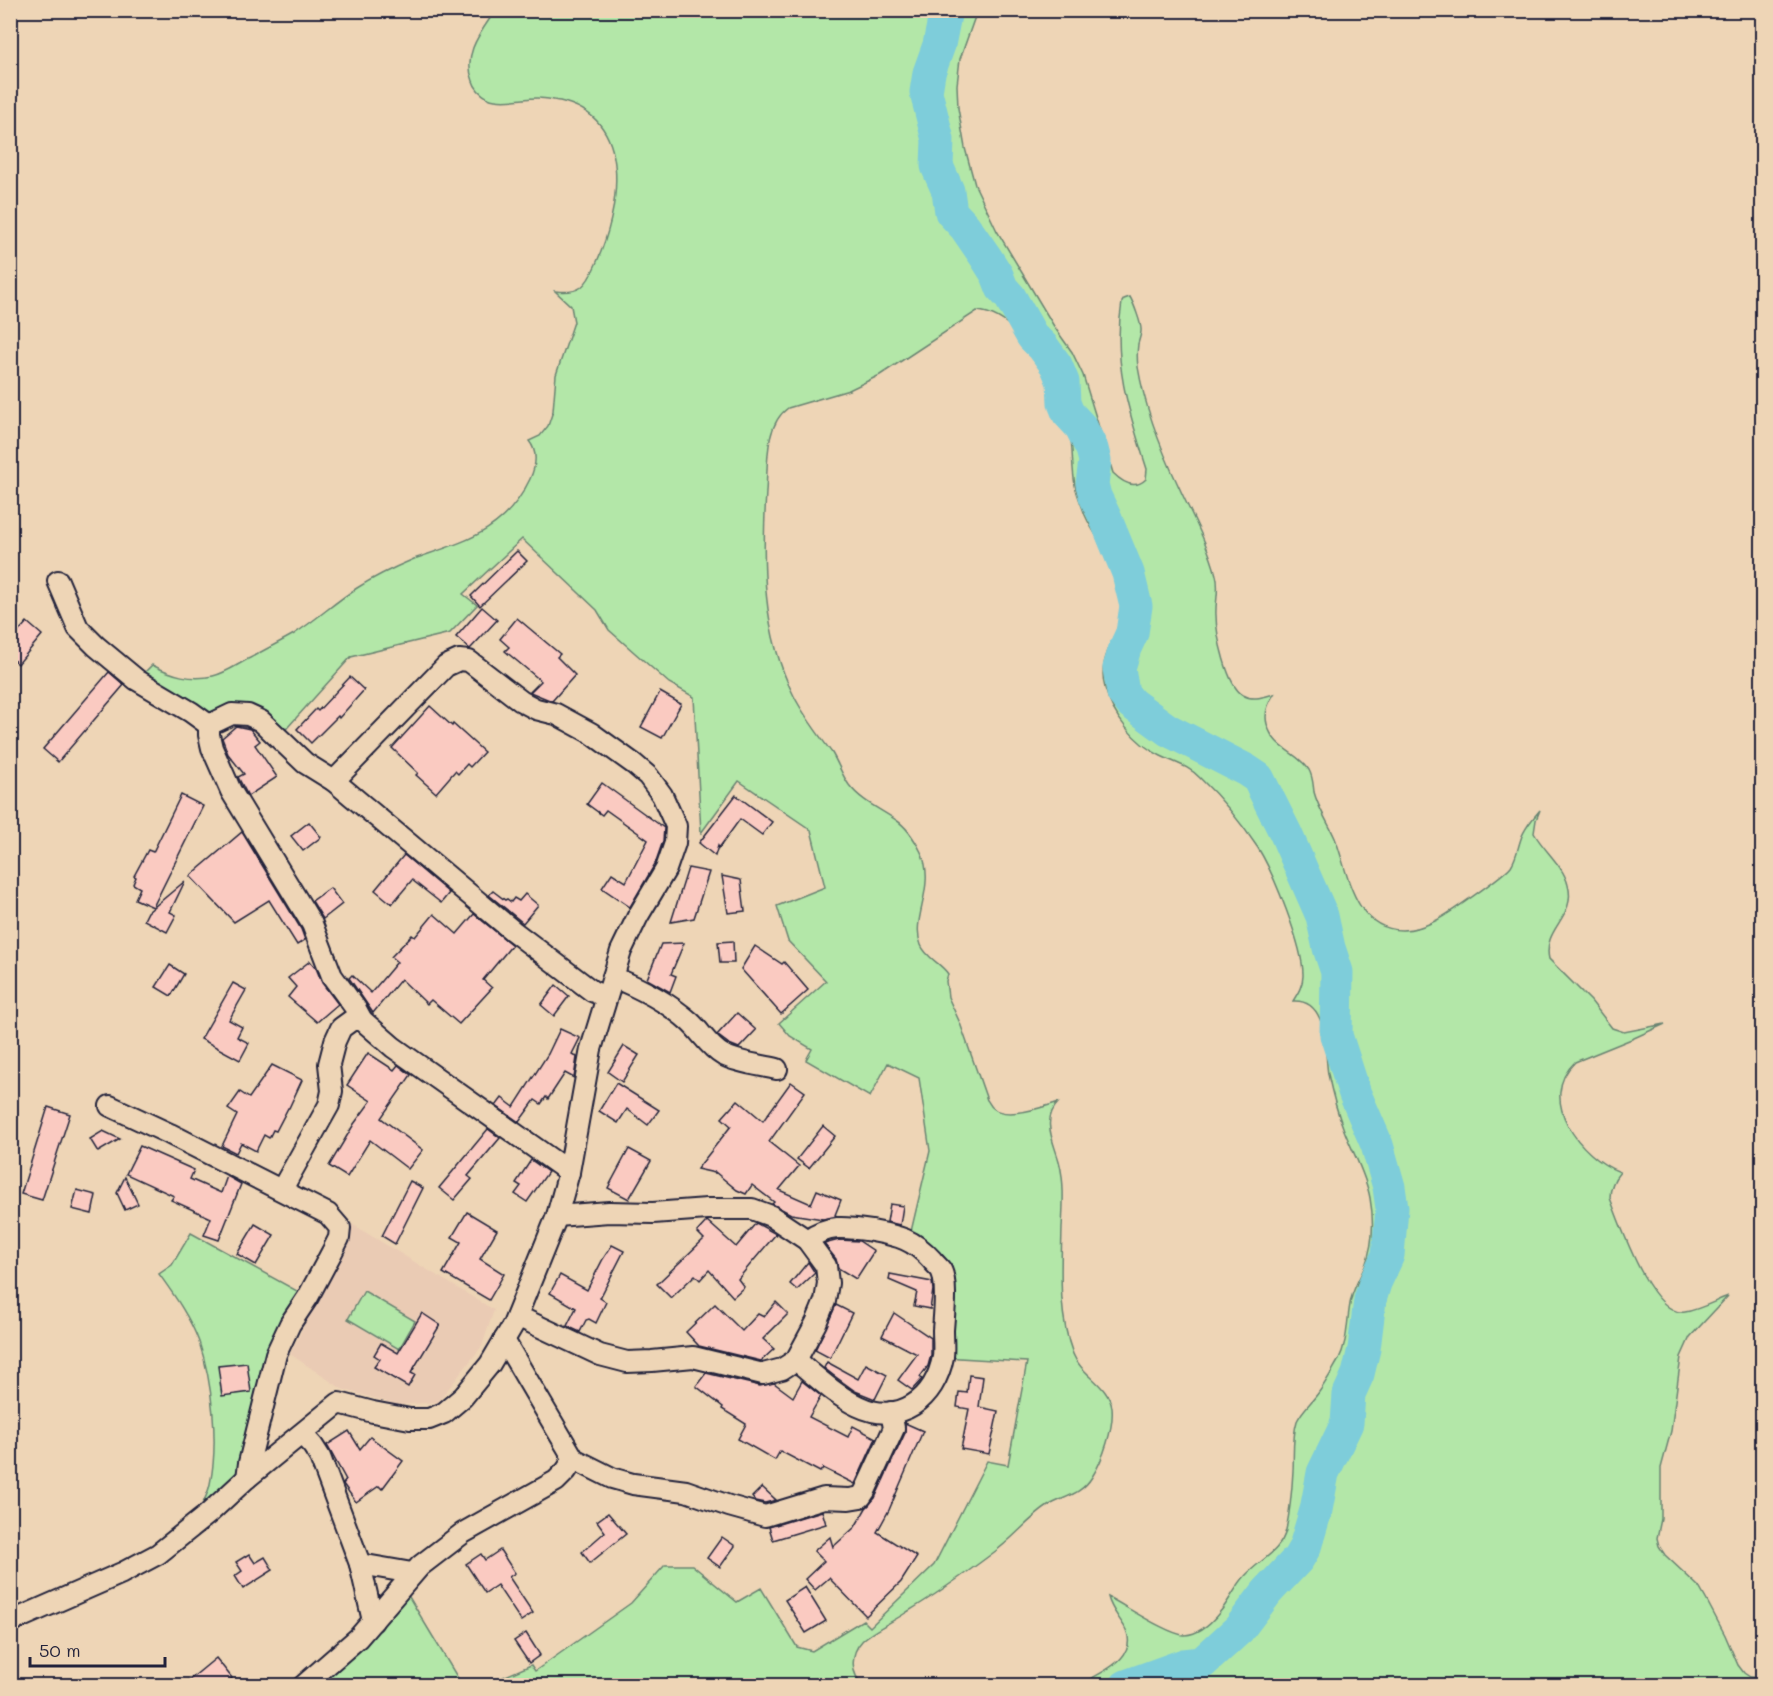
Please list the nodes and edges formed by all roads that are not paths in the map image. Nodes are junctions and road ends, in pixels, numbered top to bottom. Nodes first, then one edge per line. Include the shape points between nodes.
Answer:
1 (58, 581) dead end
2 (209, 725) junction
3 (334, 781) junction
4 (614, 977) junction
5 (606, 997) junction
6 (362, 1020) junction
7 (777, 1069) dead end
8 (110, 1106) dead end
9 (569, 1172) junction
10 (282, 1190) junction
11 (557, 1216) junction
12 (807, 1240) junction
13 (517, 1316) junction
14 (504, 1340) junction
15 (796, 1360) junction
16 (891, 1412) junction
17 (302, 1434) junction
18 (574, 1459) junction
19 (247, 1478) junction
20 (360, 1563) junction
21 (412, 1574) junction
22 (373, 1621) junction
23 (10, 1622) edge
24 (303, 1686) edge

1 - 2 street via 78,628 96,646 137,680
2 - 3 street via 232,714 248,715 261,721 305,763
2 - 6 street via 212,748 231,791 312,924 332,976
3 - 4 street via 446,666 459,660 469,662 521,701 556,714 613,747 648,776 676,826 666,870 629,933
3 - 5 street via 513,931 592,991
4 - 5 street
4 - 7 street via 668,1006 722,1054
5 - 9 street via 591,1049
6 - 9 street via 393,1047
6 - 10 street via 352,1020 341,1028 329,1064 329,1105
8 - 10 street
9 - 11 street
10 - 19 street via 328,1214 340,1228 339,1238 276,1354
11 - 12 street via 752,1209 771,1216
11 - 13 street
12 - 15 street via 825,1266 828,1283 825,1301
12 - 16 street via 833,1228 891,1235 921,1248 942,1272 943,1357 937,1375 920,1400 907,1409
13 - 14 street
13 - 15 street via 600,1355 627,1362 693,1357 764,1374
14 - 17 street via 463,1397 444,1413 429,1419 410,1419 339,1402
14 - 18 street
15 - 16 street via 860,1407
16 - 18 street via 894,1428 861,1497 824,1498 765,1516 686,1491 612,1478
17 - 19 street
17 - 20 street via 320,1457
18 - 21 street via 556,1481 463,1533
19 - 23 street via 158,1554
20 - 21 street
20 - 22 street
21 - 22 street
22 - 24 street

